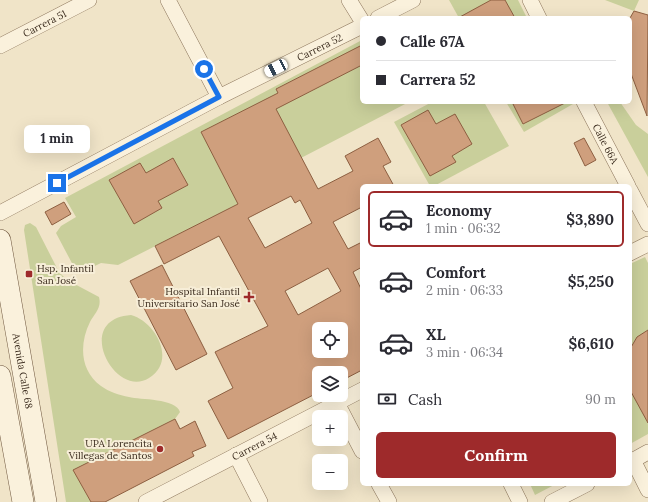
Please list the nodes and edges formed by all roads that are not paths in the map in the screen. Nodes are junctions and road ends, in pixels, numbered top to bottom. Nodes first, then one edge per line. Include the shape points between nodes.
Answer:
1 (88, 0) edge
2 (168, 0) edge
3 (349, 0) edge
4 (413, 0) edge
5 (530, 0) edge
6 (382, 16) edge
7 (538, 16) edge
8 (360, 18) edge
9 (360, 27) edge
10 (0, 46) edge
11 (219, 97) junction
12 (585, 104) edge
13 (627, 184) edge
14 (632, 194) edge
15 (0, 213) edge
16 (648, 224) edge
17 (0, 240) edge
18 (648, 244) edge
19 (632, 253) edge
20 (0, 376) edge
21 (360, 391) edge
22 (337, 403) junction
23 (2, 404) edge
24 (360, 447) edge
25 (648, 452) edge
26 (236, 455) junction
27 (632, 460) edge
28 (632, 463) edge
29 (380, 486) edge
30 (512, 486) edge
31 (583, 486) edge
32 (648, 490) edge
33 (23, 502) edge
34 (46, 502) edge
35 (146, 502) edge
36 (260, 502) edge
37 (389, 502) edge
38 (520, 502) edge
39 (552, 502) edge

1 - 10 street, Carrera 51
2 - 11 street
3 - 8 street
4 - 6 street
5 - 7 street
9 - 11 street, Carrera 52
11 - 15 street, Carrera 52
12 - 13 street, Calle 66A
14 - 16 street
17 - 34 main road, Avenida Calle 68
18 - 19 street
20 - 23 main road
21 - 22 street, Carrera 54
22 - 24 street
22 - 26 street, Carrera 54
23 - 33 main road
25 - 27 street
26 - 35 street, Carrera 54
26 - 36 street
28 - 32 street
29 - 37 street
30 - 38 street
31 - 39 street

